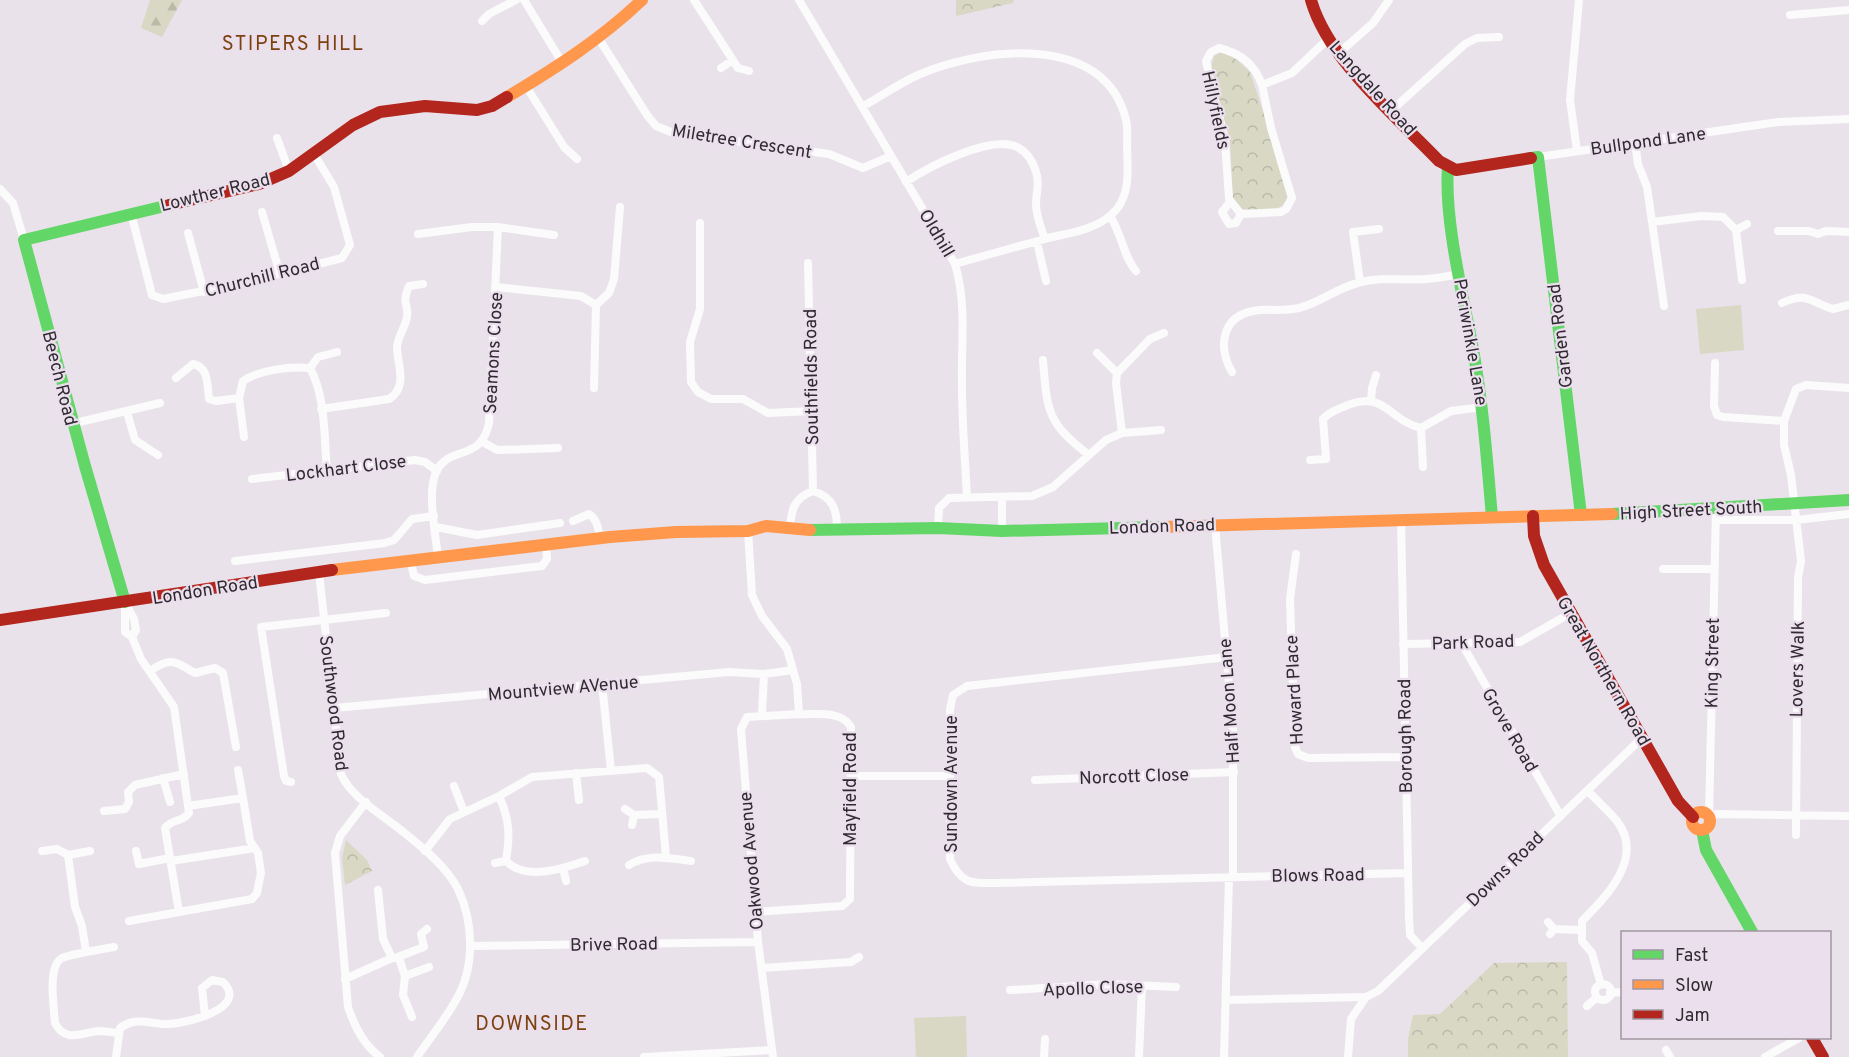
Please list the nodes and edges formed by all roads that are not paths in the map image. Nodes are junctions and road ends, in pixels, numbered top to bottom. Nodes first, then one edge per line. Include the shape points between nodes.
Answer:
1 (516, 0) edge
2 (524, 0) edge
3 (642, 0) edge
4 (694, 0) edge
5 (799, 0) edge
6 (1311, 0) edge
7 (1389, 0) edge
8 (1579, 0) edge
9 (1849, 10) edge
10 (1790, 15) dead end
11 (482, 21) dead end
12 (1500, 37) dead end
13 (599, 39) junction
14 (1328, 39) junction
15 (1340, 52) junction
16 (733, 60) junction
17 (563, 64) junction
18 (721, 68) dead end
19 (749, 71) dead end
20 (1262, 85) junction
21 (526, 86) junction
22 (862, 107) junction
23 (1392, 110) junction
24 (1849, 119) edge
25 (278, 138) dead end
26 (1635, 142) junction
27 (1577, 151) junction
28 (314, 154) junction
29 (891, 156) junction
30 (1538, 157) junction
31 (577, 159) dead end
32 (1448, 167) junction
33 (289, 171) junction
34 (906, 182) junction
35 (0, 189) edge
36 (1230, 202) junction
37 (620, 207) dead end
38 (262, 212) dead end
39 (131, 213) junction
40 (1241, 214) junction
41 (1110, 216) junction
42 (1652, 222) junction
43 (700, 223) dead end
44 (1747, 224) dead end
45 (498, 227) junction
46 (1379, 229) dead end
47 (1736, 230) junction
48 (1779, 231) dead end
49 (1849, 232) edge
50 (188, 233) dead end
51 (418, 234) dead end
52 (554, 234) dead end
53 (24, 240) junction
54 (1041, 240) junction
55 (808, 263) dead end
56 (956, 264) junction
57 (1136, 271) dead end
58 (280, 274) junction
59 (1459, 274) junction
60 (1742, 280) dead end
61 (1047, 281) dead end
62 (1360, 282) junction
63 (423, 284) dead end
64 (496, 287) junction
65 (204, 292) junction
66 (1782, 303) dead end
67 (596, 305) junction
68 (1849, 305) edge
69 (1664, 306) dead end
70 (1302, 308) junction
71 (1305, 318) dead end
72 (1164, 333) dead end
73 (337, 352) dead end
74 (1097, 353) dead end
75 (1043, 360) dead end
76 (1715, 363) dead end
77 (310, 368) junction
78 (1232, 372) dead end
79 (1117, 373) junction
80 (1376, 375) dead end
81 (176, 378) dead end
82 (594, 388) dead end
83 (1849, 388) edge
84 (239, 398) junction
85 (1371, 401) junction
86 (160, 404) dead end
87 (1483, 407) junction
88 (321, 409) junction
89 (127, 411) junction
90 (812, 411) junction
91 (1784, 421) junction
92 (71, 424) junction
93 (1421, 428) junction
94 (1161, 430) dead end
95 (1122, 433) junction
96 (244, 437) dead end
97 (481, 441) junction
98 (558, 448) dead end
99 (158, 455) dead end
100 (1089, 456) junction
101 (1310, 460) dead end
102 (1423, 467) dead end
103 (327, 470) junction
104 (437, 471) junction
105 (252, 479) dead end
106 (813, 491) junction
107 (967, 497) junction
108 (1002, 498) junction
109 (1849, 500) edge
110 (1793, 503) junction
111 (1716, 514) junction
112 (1849, 514) edge
113 (1581, 515) junction
114 (434, 516) junction
115 (1533, 516) junction
116 (1492, 517) junction
117 (1401, 519) junction
118 (1796, 520) junction
119 (573, 521) dead end
120 (560, 523) dead end
121 (1215, 525) junction
122 (436, 527) junction
123 (938, 528) junction
124 (837, 529) junction
125 (790, 530) junction
126 (748, 531) junction
127 (1002, 531) junction
128 (600, 538) junction
129 (546, 546) junction
130 (1296, 554) dead end
131 (438, 558) junction
132 (235, 561) dead end
133 (411, 563) junction
134 (1663, 569) dead end
135 (1714, 569) junction
136 (319, 572) junction
137 (125, 602) junction
138 (386, 613) dead end
139 (1571, 613) junction
140 (0, 620) edge
141 (324, 622) junction
142 (1403, 644) junction
143 (1461, 644) junction
144 (1227, 657) junction
145 (793, 670) junction
146 (150, 671) junction
147 (764, 674) junction
148 (602, 684) junction
149 (334, 708) junction
150 (762, 714) junction
151 (799, 714) junction
152 (1642, 738) junction
153 (236, 747) dead end
154 (1405, 757) junction
155 (238, 770) dead end
156 (611, 771) junction
157 (1233, 772) junction
158 (576, 773) junction
159 (184, 774) junction
160 (851, 776) junction
161 (949, 776) junction
162 (163, 778) junction
163 (1035, 780) dead end
164 (291, 782) dead end
165 (454, 786) dead end
166 (1588, 791) junction
167 (500, 796) junction
168 (243, 798) junction
169 (579, 800) dead end
170 (170, 802) dead end
171 (366, 802) junction
172 (188, 806) junction
173 (626, 809) dead end
174 (104, 811) dead end
175 (464, 812) junction
176 (661, 814) junction
177 (1796, 814) junction
178 (634, 815) junction
179 (1560, 815) junction
180 (1849, 816) edge
181 (1694, 817) junction
182 (1709, 817) junction
183 (632, 825) dead end
184 (1702, 830) junction
185 (1796, 836) dead end
186 (255, 849) junction
187 (136, 850) dead end
188 (42, 851) dead end
189 (90, 851) dead end
190 (425, 851) junction
191 (68, 855) junction
192 (666, 857) junction
193 (170, 860) junction
194 (506, 861) junction
195 (585, 861) dead end
196 (691, 861) dead end
197 (495, 863) dead end
198 (629, 865) dead end
199 (563, 868) junction
200 (1407, 873) junction
201 (1231, 877) junction
202 (566, 881) dead end
203 (378, 890) dead end
204 (179, 912) junction
205 (755, 912) junction
206 (129, 921) dead end
207 (427, 929) dead end
208 (1550, 929) dead end
209 (1580, 930) junction
210 (1751, 931) edge
211 (758, 942) junction
212 (470, 946) junction
213 (114, 947) dead end
214 (1422, 948) junction
215 (87, 952) junction
216 (859, 957) dead end
217 (395, 958) junction
218 (429, 967) dead end
219 (762, 968) junction
220 (405, 976) junction
221 (345, 979) junction
222 (1601, 985) junction
223 (1142, 986) junction
224 (1176, 987) dead end
225 (1010, 990) dead end
226 (1621, 992) edge
227 (1610, 993) junction
228 (1366, 997) junction
229 (1597, 997) junction
230 (1227, 1000) junction
231 (1587, 1006) dead end
232 (205, 1016) dead end
233 (412, 1017) dead end
234 (117, 1033) junction
235 (1797, 1039) edge
236 (1813, 1039) edge
237 (1045, 1040) dead end
238 (772, 1054) edge
239 (116, 1057) edge
240 (380, 1057) edge
241 (417, 1057) edge
242 (644, 1057) edge
243 (1044, 1057) edge
244 (1139, 1057) edge
245 (1224, 1057) edge
246 (1348, 1057) edge
247 (1765, 1057) edge
248 (1823, 1057) edge

1 - 11 street
2 - 17 street
3 - 13 street, Lowther Road
4 - 16 street
5 - 22 street, Oldhill
6 - 14 street, Langdale Road
7 - 15 street via 1373,22
8 - 27 street via 1570,100
9 - 10 street
12 - 23 street via 1477,38 1465,44
13 - 17 street, Lowther Road
13 - 29 street, Miletree Crescent via 656,126 671,132 829,154 863,168
14 - 15 street, Langdale Road
14 - 20 street via 1292,73
15 - 23 street, Langdale Road
16 - 18 street
16 - 19 street via 738,68
17 - 21 street, Lowther Road
20 - 36 street, Hillyfields via 1258,72 1242,57 1220,48 1211,52 1206,61 1225,141
20 - 40 street, Hillyfields via 1292,198 1281,212
21 - 28 street, Lowther Road via 492,106 477,110 425,106 380,112 353,125
21 - 31 street via 564,147
22 - 29 street, Oldhill
22 - 41 street via 917,75 957,62 1039,53 1072,60 1095,72 1112,89 1126,120 1127,184 1125,195
23 - 32 street, Langdale Road
24 - 26 street, Bullpond Lane via 1778,122
25 - 33 street
26 - 27 street, Bullpond Lane
26 - 42 street
27 - 30 street, Bullpond Lane
28 - 33 street, Lowther Road
28 - 58 street, Churchill Road via 333,187 350,245 342,258
29 - 34 street, Oldhill
30 - 32 street, Bullpond Lane via 1456,170
30 - 113 street, Garden Road
32 - 59 street, Periwinkle Lane
33 - 39 street, Lowther Road via 259,184
34 - 54 street via 925,168 984,146 1017,146 1029,156 1037,175
34 - 56 street, Oldhill
35 - 53 street, Beech Road via 13,203
36 - 40 street
36 - 40 street, Hillyfields via 1222,212 1229,224 1236,223
37 - 67 street via 614,279 609,293
38 - 58 street
39 - 53 street, Lowther Road
39 - 65 street, Churchill Road via 152,295 163,300
41 - 54 street via 1096,225
41 - 57 street
42 - 47 street via 1701,216 1723,218
42 - 69 street
43 - 90 street via 700,309 690,342 691,382 698,392 711,399 743,399 768,412
44 - 47 street
45 - 51 street
45 - 52 street
45 - 64 street, Seamons Close
46 - 62 street via 1353,232
47 - 60 street
48 - 49 street
50 - 65 street
53 - 92 street, Beech Road
54 - 56 street
54 - 61 street
55 - 90 street, Southfields Road
56 - 107 street, Oldhill via 964,318 962,382
58 - 65 street, Churchill Road
59 - 62 street
59 - 87 street, Periwinkle Lane
62 - 70 street
63 - 88 street via 409,286 403,299 407,315 397,346 401,383 398,394 389,399
64 - 67 street via 581,296
64 - 97 street, Seamons Close via 489,423
66 - 68 street via 1796,296 1833,309
67 - 82 street
70 - 71 street
70 - 78 street via 1254,310 1239,315 1228,326 1222,343
72 - 79 street via 1150,339
73 - 77 street via 318,357
74 - 79 street
75 - 100 street via 1050,415 1065,437
76 - 91 street via 1717,415
77 - 84 street via 250,375 243,381
77 - 88 street via 316,378
79 - 95 street
80 - 85 street
81 - 84 street via 193,364 199,365 205,371 209,399
83 - 91 street via 1806,385 1796,389
84 - 96 street
85 - 93 street via 1390,408 1410,426
85 - 101 street via 1329,413 1322,428 1326,459
86 - 89 street
87 - 93 street via 1451,411
87 - 116 street, Periwinkle Lane
88 - 103 street
89 - 92 street
89 - 99 street via 135,440
90 - 106 street, Southfields Road
91 - 110 street, Lovers Walk
92 - 137 street, Beech Road
93 - 102 street
94 - 95 street
95 - 100 street via 1106,440
97 - 98 street via 497,450
97 - 104 street via 472,451 452,456
100 - 108 street via 1053,487 1032,496
103 - 104 street, Lockhart Close via 415,460
103 - 105 street, Lockhart Close
104 - 114 street via 433,484
106 - 124 street via 834,506
106 - 125 street via 794,504
107 - 108 street
107 - 123 street via 949,498 939,508
108 - 127 street
109 - 110 street, High Street South
110 - 111 street, High Street South
110 - 118 street, Lovers Walk
111 - 113 street, High Street South
111 - 118 street
111 - 135 street, King Street
112 - 118 street
113 - 115 street, High Street South
114 - 122 street
114 - 132 street, London Road via 412,519 394,540 385,543
115 - 116 street, London Road
115 - 139 street, Great Northern Road via 1534,536 1544,565
116 - 117 street, London Road
117 - 121 street, London Road
117 - 142 street, Borough Road
118 - 177 street, Lovers Walk via 1801,561
119 - 128 street via 590,514
120 - 122 street via 477,535
121 - 127 street, London Road
121 - 144 street, Half Moon Lane
122 - 131 street
123 - 124 street, London Road
123 - 127 street, London Road
124 - 125 street, London Road
125 - 126 street, London Road via 772,538
126 - 128 street, London Road
126 - 145 street via 752,595 762,616 787,649
128 - 129 street, London Road
129 - 131 street, London Road
129 - 133 street via 547,559 542,566 424,580 414,576
130 - 154 street, Howard Place via 1290,599 1298,754 1308,758
131 - 133 street, London Road
133 - 136 street, London Road
134 - 135 street
135 - 182 street, King Street
136 - 137 street, London Road
136 - 141 street, Southwood Road
137 - 140 street, London Road
137 - 146 street via 125,632 132,637
138 - 141 street
139 - 143 street, Park Road via 1520,642
139 - 152 street, Great Northern Road
141 - 149 street, Southwood Road
141 - 164 street via 261,627 284,776
142 - 143 street, Park Road
142 - 154 street, Borough Road
143 - 179 street, Grove Road
144 - 157 street, Half Moon Lane
144 - 161 street, Sundown Avenue via 967,686 953,695 950,709
145 - 147 street, Mountview AVenue
145 - 151 street
146 - 153 street via 172,661 195,673 215,668 223,673
146 - 159 street via 174,707
147 - 148 street, Mountview AVenue via 729,672
147 - 150 street
148 - 149 street, Mountview AVenue
148 - 156 street
149 - 171 street, Southwood Road via 342,774
150 - 151 street
150 - 205 street, Oakwood Avenue via 747,717 741,729
151 - 160 street, Mayfield Road via 838,715 847,720 851,727
152 - 166 street, Downs Road
152 - 181 street, Great Northern Road via 1678,801
154 - 200 street, Borough Road
155 - 168 street
156 - 158 street
156 - 176 street via 654,771 659,777
157 - 163 street, Norcott Close
157 - 201 street, Half Moon Lane
158 - 167 street via 532,777
158 - 169 street
159 - 162 street
159 - 172 street
160 - 161 street
160 - 205 street, Mayfield Road via 850,899 842,906
161 - 201 street, Sundown Avenue via 950,859 957,875 971,883
162 - 170 street
162 - 174 street via 131,787 125,808
165 - 175 street
166 - 179 street, Downs Road
166 - 209 street via 1618,823 1625,855 1612,890 1582,921
167 - 175 street
167 - 194 street via 509,817
168 - 172 street
168 - 186 street via 250,841
171 - 190 street, Southwood Road
171 - 221 street via 340,836 334,853
172 - 193 street via 185,818 170,822 165,828
173 - 178 street
175 - 190 street via 450,819
176 - 178 street
176 - 192 street
177 - 180 street
177 - 182 street
177 - 185 street, Lovers Walk
178 - 183 street
179 - 214 street, Downs Road
181 - 182 street via 1701,812
181 - 184 street, Great Northern Road via 1693,825
182 - 184 street via 1709,826
184 - 210 street, Great Northern Road via 1706,850
186 - 193 street
186 - 204 street via 261,873 252,899
187 - 193 street via 139,864
188 - 191 street via 57,849
189 - 191 street
190 - 212 street, Southwood Road via 458,890
191 - 215 street via 75,907
192 - 196 street
192 - 198 street via 638,859
193 - 204 street
194 - 197 street
194 - 199 street via 525,872
195 - 199 street
199 - 202 street
200 - 201 street, Blows Road
200 - 214 street, Borough Road via 1410,935
201 - 230 street, Half Moon Lane
203 - 217 street via 384,939
204 - 206 street
205 - 211 street, Oakwood Avenue
207 - 217 street via 422,934 424,947
208 - 209 street
209 - 222 street
211 - 212 street, Brive Road
211 - 219 street, Oakwood Avenue
212 - 241 street, Southwood Road via 470,964 457,1000
213 - 215 street
214 - 228 street, Downs Road via 1378,992
215 - 234 street via 62,958 55,964 55,1023 59,1031 71,1037 98,1031
216 - 219 street via 851,962
217 - 220 street
217 - 221 street
218 - 220 street
219 - 238 street, Oakwood Avenue
220 - 233 street via 403,995
221 - 240 street via 348,1007 356,1029
222 - 227 street via 1608,986
222 - 229 street via 1596,989
223 - 224 street, Apollo Close
223 - 225 street, Apollo Close via 1108,984
223 - 244 street
226 - 227 street
227 - 229 street via 1605,999
228 - 230 street
228 - 246 street via 1351,1020
229 - 231 street
230 - 245 street, Half Moon Lane
232 - 234 street via 167,1024 135,1022
234 - 239 street
235 - 247 street
236 - 248 street
237 - 243 street
238 - 242 street

